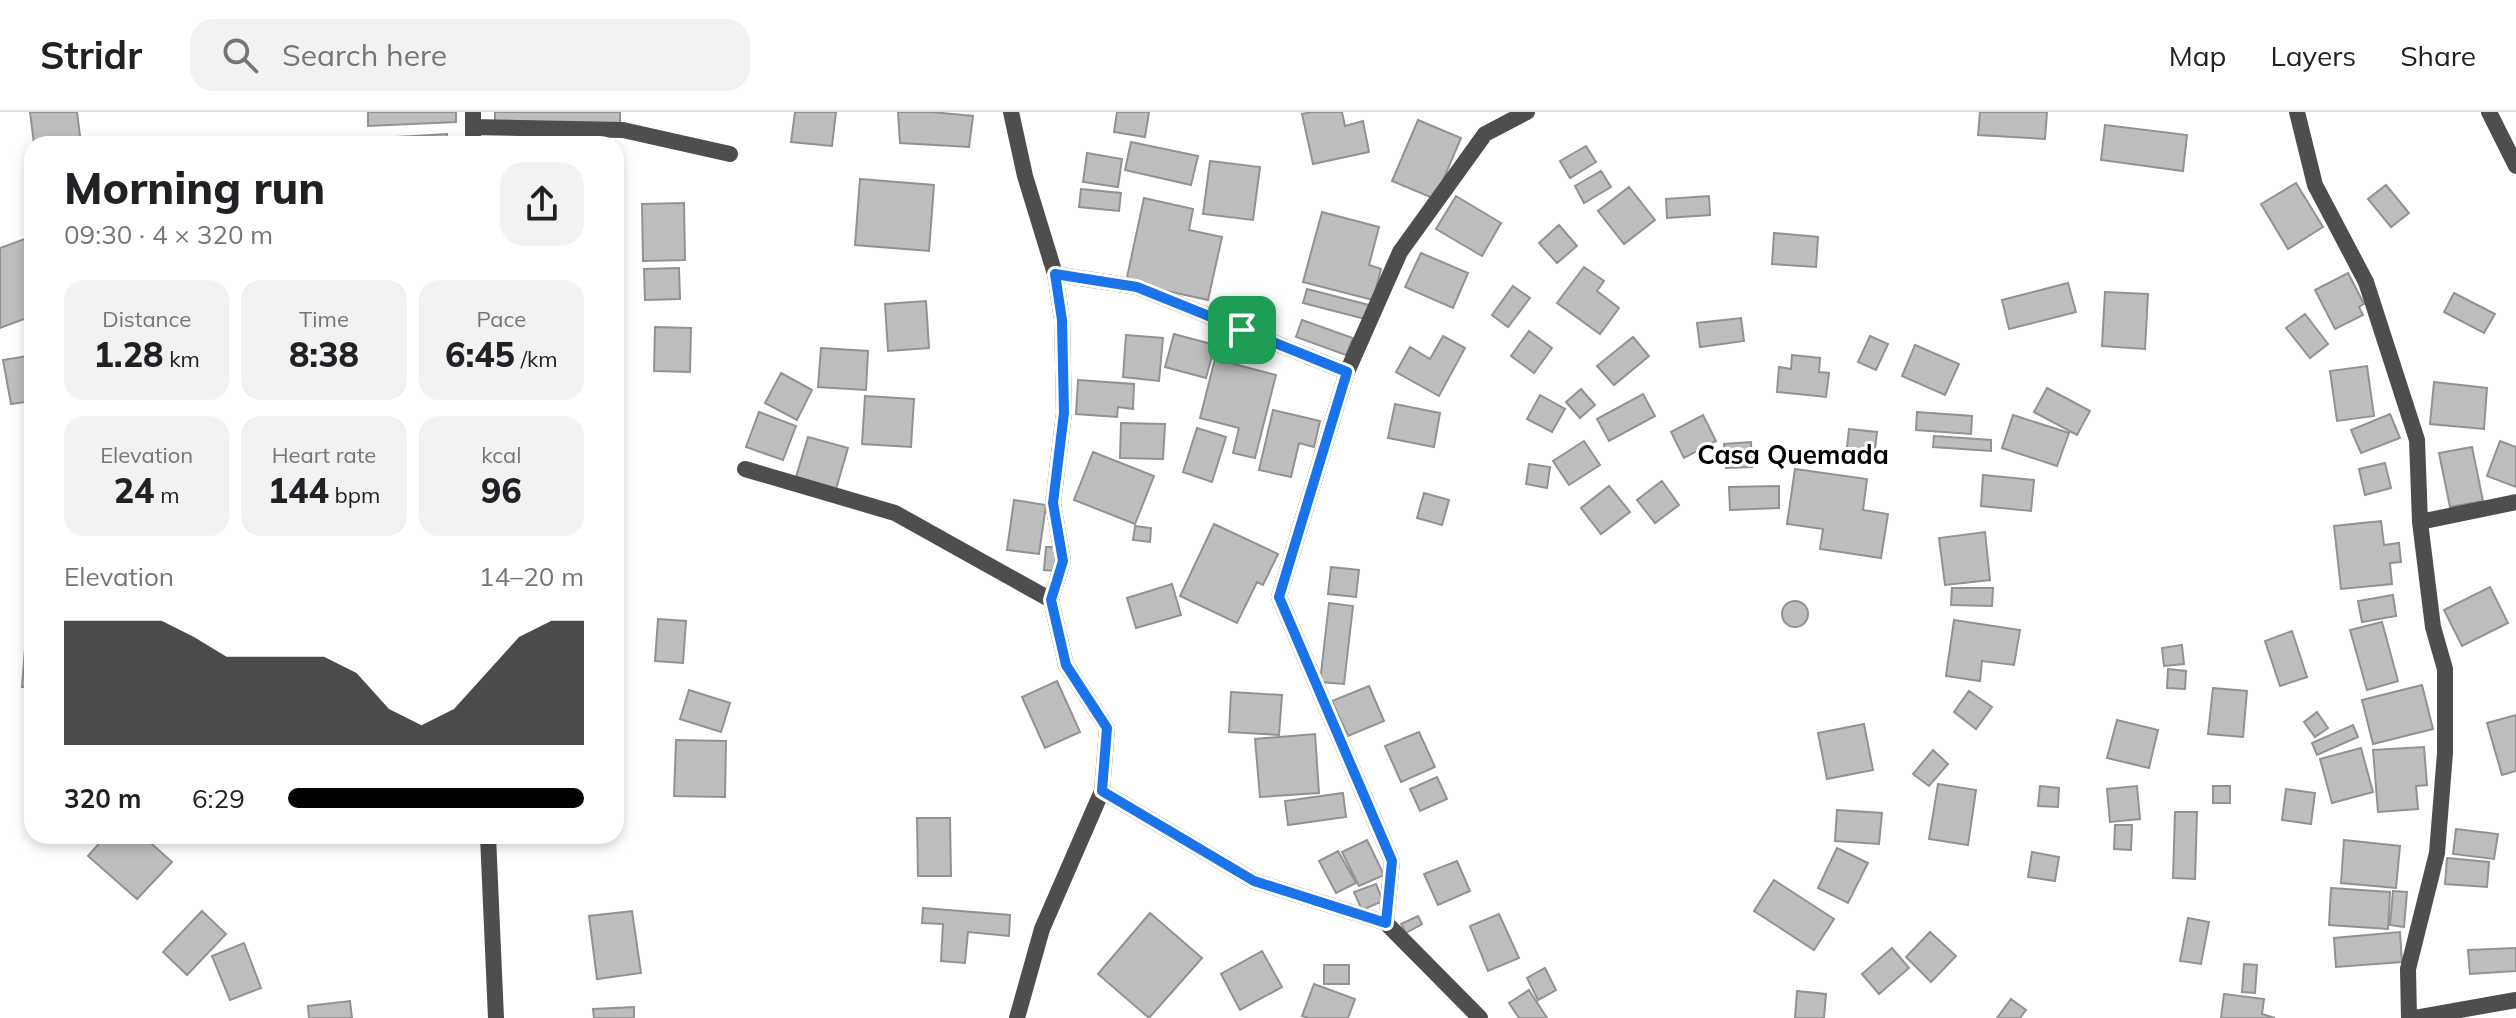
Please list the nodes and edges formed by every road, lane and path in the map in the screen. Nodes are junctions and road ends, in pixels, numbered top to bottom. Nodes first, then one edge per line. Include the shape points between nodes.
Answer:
1 (1011, 112) edge
2 (1527, 112) edge
3 (2297, 112) edge
4 (2489, 112) edge
5 (473, 128) edge
6 (730, 154) dead end
7 (2516, 166) edge
8 (1055, 274) junction
9 (1347, 372) junction
10 (745, 469) dead end
11 (2516, 502) edge
12 (2420, 522) junction
13 (1051, 600) junction
14 (1102, 791) junction
15 (488, 844) edge
16 (1386, 923) junction
17 (2516, 1000) edge
18 (496, 1018) edge
19 (1017, 1018) edge
20 (1480, 1018) edge
21 (2412, 1018) edge

1 - 8 street
2 - 9 street via 1485,134 1400,252
3 - 12 street via 2315,185 2366,282 2417,440
4 - 7 street
5 - 6 street via 623,130
8 - 9 street via 1137,287
8 - 13 street via 1062,320 1064,413 1053,503 1063,561
9 - 16 street via 1279,597 1392,861
10 - 13 street via 895,513
11 - 12 street
12 - 21 street via 2433,627 2445,669 2445,753 2437,853 2408,969
13 - 14 street via 1066,665 1107,728
14 - 16 street via 1254,881
14 - 19 street via 1042,929
15 - 18 street
16 - 20 street
17 - 21 street

